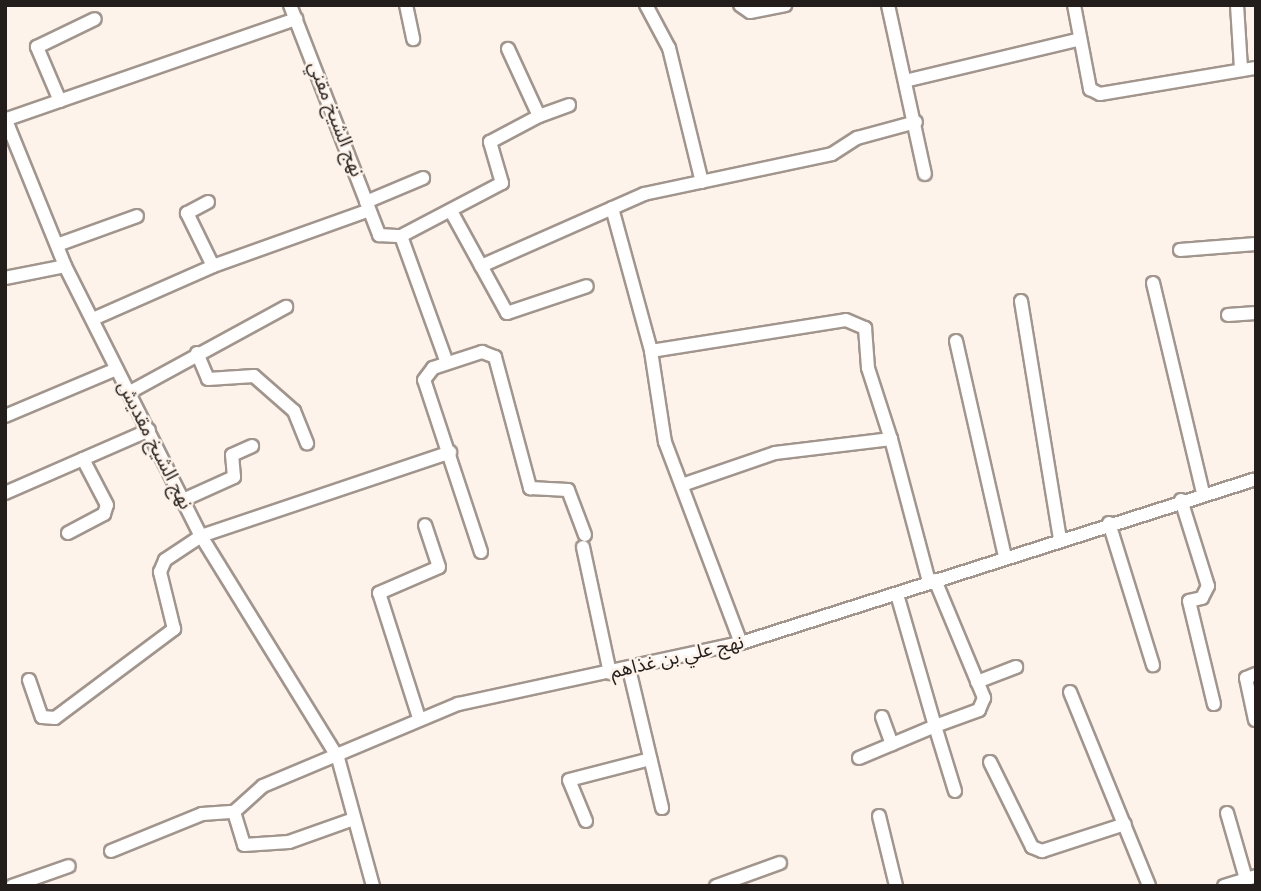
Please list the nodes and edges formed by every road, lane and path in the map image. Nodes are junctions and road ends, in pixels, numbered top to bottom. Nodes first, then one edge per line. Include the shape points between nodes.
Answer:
1 (290, 5) edge
2 (406, 5) edge
3 (646, 5) edge
4 (740, 5) edge
5 (785, 5) edge
6 (888, 5) edge
7 (1074, 5) edge
8 (1237, 5) edge
9 (95, 19) dead end
10 (296, 19) junction
11 (413, 39) dead end
12 (1077, 40) junction
13 (508, 49) dead end
14 (1256, 68) edge
15 (1241, 69) junction
16 (909, 80) junction
17 (60, 101) junction
18 (569, 105) dead end
19 (539, 116) junction
20 (7, 118) edge
21 (916, 122) junction
22 (925, 174) dead end
23 (422, 178) dead end
24 (702, 182) junction
25 (208, 202) dead end
26 (368, 206) junction
27 (612, 208) junction
28 (452, 213) junction
29 (137, 216) dead end
30 (401, 236) junction
31 (1256, 244) edge
32 (57, 245) junction
33 (1180, 250) dead end
34 (65, 266) junction
35 (213, 266) junction
36 (481, 266) junction
37 (5, 278) edge
38 (1153, 283) dead end
39 (587, 286) dead end
40 (1021, 301) dead end
41 (286, 307) dead end
42 (1256, 313) edge
43 (1228, 315) dead end
44 (93, 319) junction
45 (956, 341) dead end
46 (651, 351) junction
47 (197, 353) junction
48 (447, 363) junction
49 (116, 369) junction
50 (130, 393) junction
51 (5, 416) edge
52 (149, 430) junction
53 (891, 439) junction
54 (307, 443) dead end
55 (252, 446) dead end
56 (450, 452) junction
57 (83, 459) junction
58 (1256, 479) edge
59 (682, 485) junction
60 (5, 493) edge
61 (1203, 494) junction
62 (183, 500) junction
63 (1181, 500) junction
64 (1109, 523) junction
65 (425, 524) dead end
66 (68, 533) dead end
67 (201, 536) junction
68 (1060, 538) junction
69 (481, 552) dead end
70 (1005, 556) junction
71 (932, 581) junction
72 (897, 594) junction
73 (741, 643) junction
74 (1153, 665) dead end
75 (1016, 667) dead end
76 (629, 669) junction
77 (610, 673) junction
78 (1256, 674) edge
79 (29, 680) dead end
80 (977, 682) junction
81 (1070, 692) dead end
82 (1214, 704) dead end
83 (882, 717) dead end
84 (419, 718) junction
85 (1255, 720) edge
86 (935, 726) junction
87 (892, 744) junction
88 (338, 758) junction
89 (859, 758) dead end
90 (650, 759) junction
91 (990, 762) dead end
92 (955, 790) dead end
93 (662, 808) dead end
94 (234, 812) junction
95 (1227, 813) dead end
96 (879, 816) dead end
97 (354, 819) junction
98 (586, 821) dead end
99 (1125, 824) junction
100 (111, 851) dead end
101 (780, 863) dead end
102 (69, 866) dead end
103 (1251, 877) edge
104 (12, 886) edge
105 (373, 886) edge
106 (716, 886) edge
107 (896, 886) edge
108 (1149, 886) edge
109 (1224, 886) edge

1 - 10 street, نهج الشيخ مقني
2 - 11 street
3 - 24 street via 669,48
4 - 5 street via 750,12
6 - 16 street
7 - 12 street
8 - 15 street
9 - 17 street via 37,47
10 - 17 street
10 - 26 street, نهج الشيخ مقني
12 - 15 street via 1090,89 1100,94
12 - 16 street
13 - 19 street
14 - 15 street
16 - 21 street
17 - 20 street
18 - 19 street
19 - 28 street via 490,142 502,183
20 - 32 street, نهج الشيخ مقديش
21 - 22 street
21 - 24 street via 857,138 831,154
23 - 26 street
24 - 27 street via 644,194
25 - 35 street via 187,213
26 - 30 street, نهج الشيخ مقني via 379,234
26 - 35 street
27 - 36 street
27 - 46 street
28 - 30 street
28 - 36 street
29 - 32 street
30 - 48 street
31 - 33 street
32 - 34 street, نهج الشيخ مقديش
34 - 37 street
34 - 44 street, نهج الشيخ مقديش
35 - 44 street
36 - 39 street via 507,313
38 - 61 street
40 - 68 street
41 - 47 street
42 - 43 street
44 - 49 street, نهج الشيخ مقديش
45 - 70 street
46 - 53 street via 846,320 865,328 868,368
46 - 59 street via 665,442
47 - 50 street
47 - 54 street via 208,379 254,376 294,411
48 - 56 street via 428,371 424,380
48 - 77 street via 482,352 495,357 530,488 568,490 584,541
49 - 50 street, نهج الشيخ مقديش
49 - 51 street
50 - 52 street, نهج الشيخ مقديش
52 - 57 street
52 - 62 street, نهج الشيخ مقديش
53 - 59 street via 775,453
53 - 71 street
55 - 62 street via 232,455 234,477
56 - 67 street
56 - 69 street
57 - 60 street
57 - 66 street via 107,505 104,514
58 - 61 street, نهج علي بن غذاهم
59 - 73 street
61 - 63 street, نهج علي بن غذاهم
62 - 67 street, نهج الشيخ مقديش
63 - 64 street, نهج علي بن غذاهم
63 - 82 street via 1208,586 1202,598 1189,601
64 - 68 street, نهج علي بن غذاهم
64 - 74 street
65 - 84 street via 439,567 380,593
67 - 79 street via 161,565 175,623 169,635 50,721 42,717
67 - 88 street, نهج الشيخ مقديش
68 - 70 street, نهج علي بن غذاهم
70 - 71 street, نهج علي بن غذاهم
71 - 72 street, نهج علي بن غذاهم
71 - 80 street
72 - 73 street, نهج علي بن غذاهم
72 - 86 street
73 - 76 street, نهج علي بن غذاهم
75 - 80 street
76 - 77 street, نهج علي بن غذاهم
76 - 90 street
77 - 84 street, نهج علي بن غذاهم via 458,704
78 - 85 street via 1246,678
80 - 86 street via 984,698 979,710
81 - 99 street
83 - 87 street
84 - 88 street, نهج علي بن غذاهم
86 - 87 street
86 - 92 street
87 - 89 street
88 - 94 street, نهج علي بن غذاهم via 263,786
88 - 97 street, نهج الشيخ مقديش
90 - 93 street
90 - 98 street via 569,780
91 - 99 street via 1032,847 1042,851
94 - 97 street via 244,845 289,842
94 - 100 street via 202,814
95 - 103 street
96 - 107 street
97 - 105 street, نهج الشيخ مقديش
99 - 108 street
101 - 106 street
102 - 104 street
103 - 109 street

